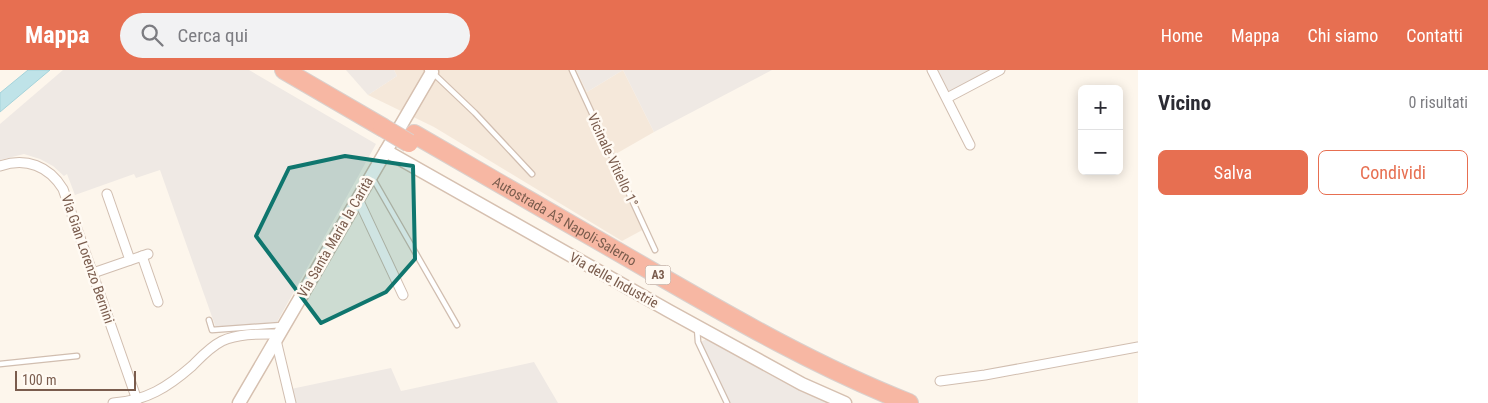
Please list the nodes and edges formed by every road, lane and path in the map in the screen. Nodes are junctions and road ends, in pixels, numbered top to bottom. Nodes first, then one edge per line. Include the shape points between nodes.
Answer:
1 (284, 70) edge
2 (306, 70) edge
3 (572, 70) edge
4 (932, 70) edge
5 (1000, 70) edge
6 (432, 71) edge
7 (947, 98) junction
8 (385, 123) junction
9 (412, 138) junction
10 (970, 145) dead end
11 (386, 151) junction
12 (0, 166) edge
13 (532, 174) dead end
14 (371, 176) junction
15 (107, 194) dead end
16 (358, 199) junction
17 (655, 250) dead end
18 (130, 260) junction
19 (93, 273) junction
20 (403, 295) dead end
21 (158, 302) dead end
22 (208, 320) dead end
23 (457, 325) dead end
24 (697, 327) junction
25 (280, 333) junction
26 (1138, 347) edge
27 (77, 356) dead end
28 (0, 364) edge
29 (940, 381) dead end
30 (137, 400) junction
31 (113, 403) edge
32 (240, 403) edge
33 (291, 403) edge
34 (727, 403) edge
35 (845, 403) edge
36 (880, 403) edge
37 (909, 403) edge

1 - 8 highway, Autostrada A3 Napoli-Salerno / A3
2 - 8 highway, Autostrada A3 Napoli-Salerno / A3
3 - 17 lane, Vicinale Vitiello 1°
4 - 7 street
5 - 7 street
6 - 11 street, Via Santa Maria la Carità
6 - 13 lane
7 - 10 street
8 - 9 highway, Autostrada A3 Napoli-Salerno / A3, bridge
9 - 36 highway, Autostrada A3 Napoli-Salerno / A3 via 781,356
9 - 37 highway, Autostrada A3 Napoli-Salerno / A3 via 787,347
11 - 14 street, Via Santa Maria la Carità
11 - 24 street, Via delle Industrie
12 - 19 street, Via Gian Lorenzo Bernini via 29,163 53,175 63,189
14 - 16 street, Via Santa Maria la Carità
14 - 23 lane
15 - 18 street
16 - 20 street
16 - 25 street, Via Santa Maria la Carità
18 - 19 street
18 - 21 street via 145,255
19 - 30 street, Via Gian Lorenzo Bernini
22 - 25 lane via 212,330
24 - 34 lane via 698,342
24 - 35 street, Via delle Industrie via 802,384
25 - 30 street via 244,335 222,341 176,379 150,396
25 - 32 street, Via Santa Maria la Carità
25 - 33 street
26 - 29 street
27 - 28 lane
30 - 31 street

